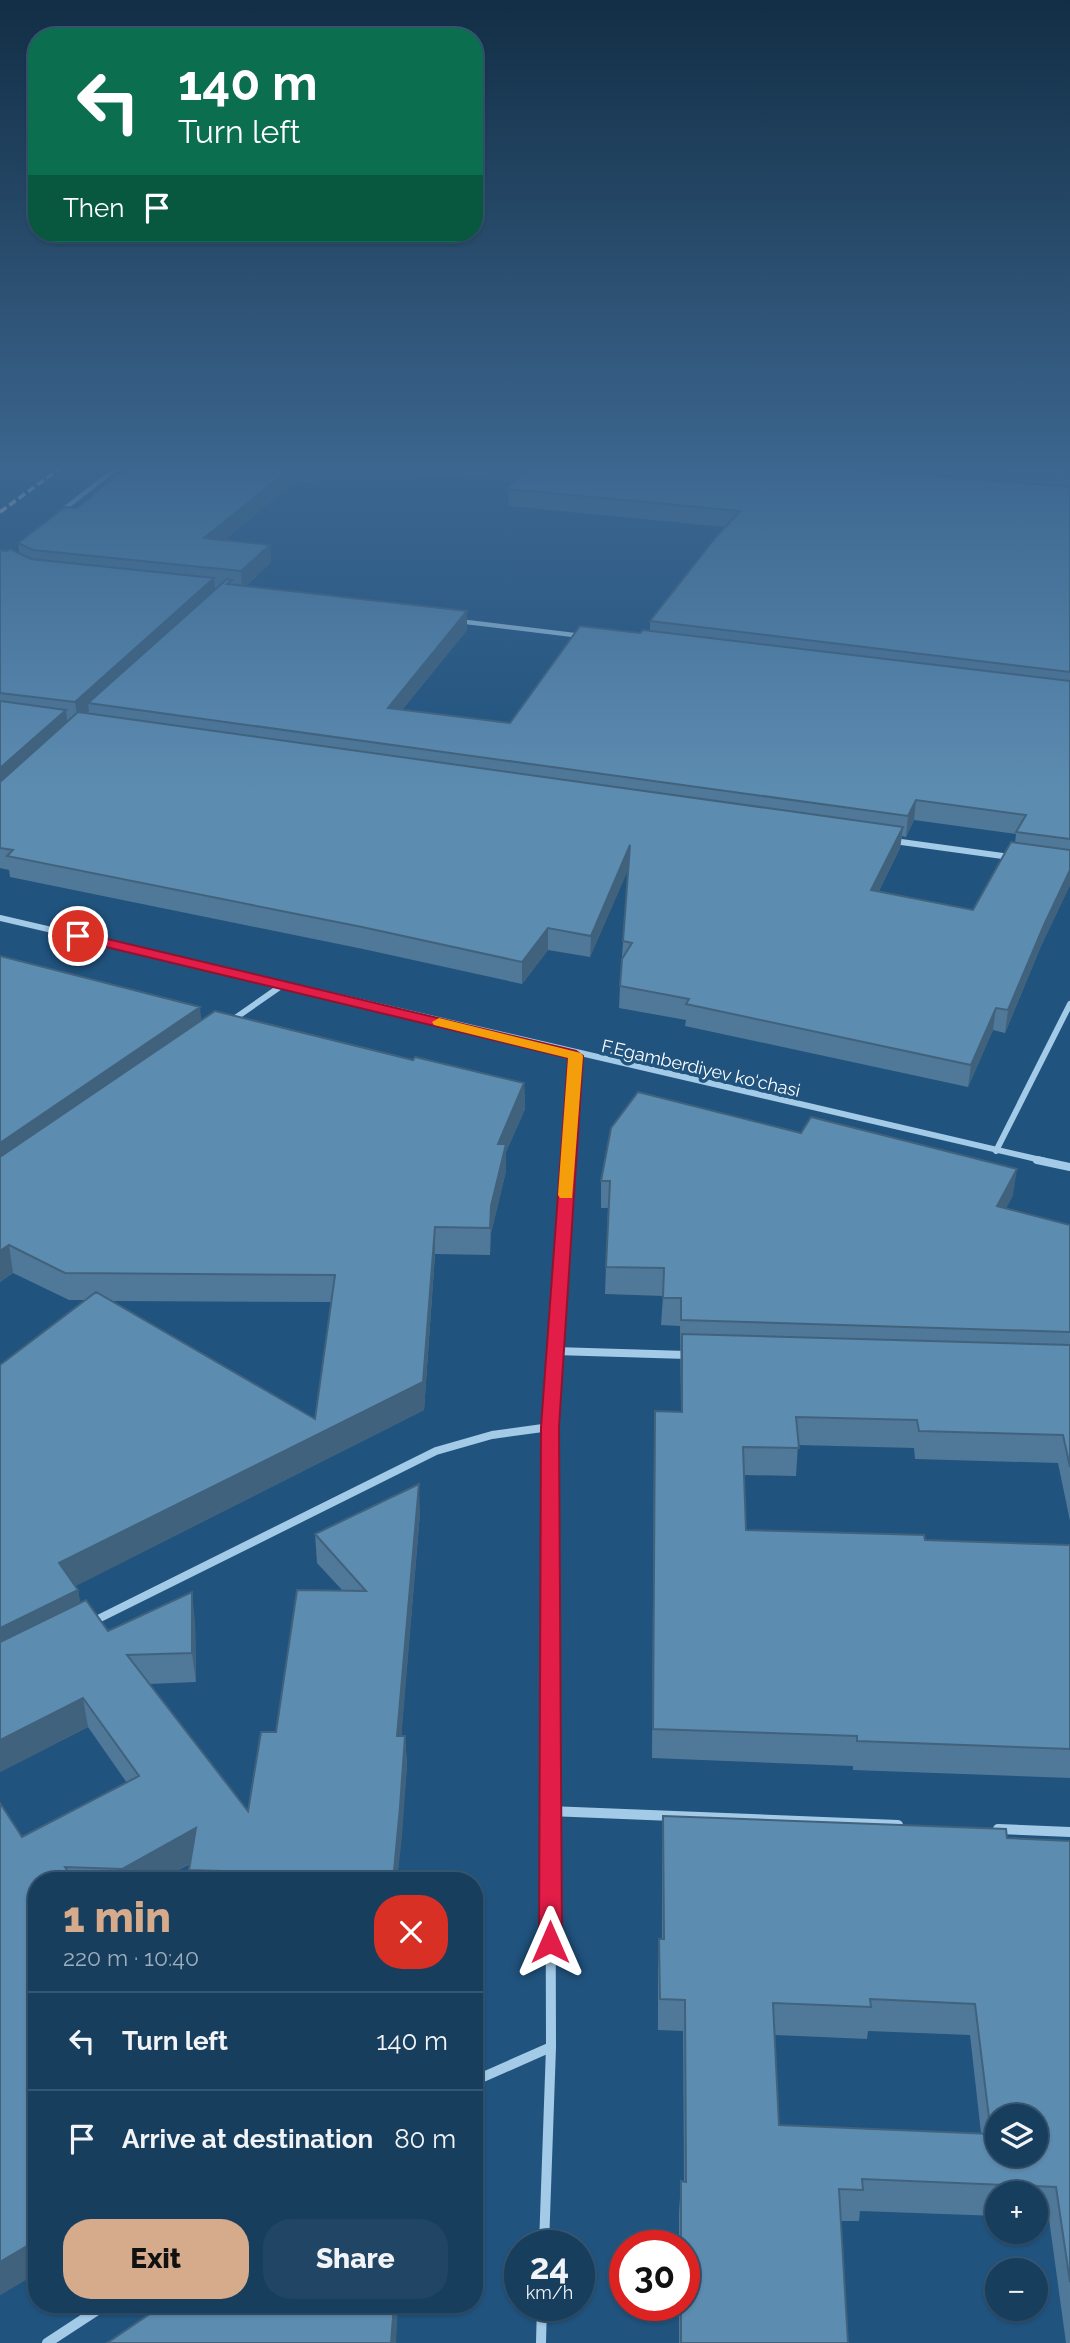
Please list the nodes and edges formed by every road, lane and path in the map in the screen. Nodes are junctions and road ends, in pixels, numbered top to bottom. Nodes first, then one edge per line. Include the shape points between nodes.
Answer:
1 (448, 619) edge
2 (586, 636) edge
3 (891, 841) edge
4 (1015, 858) edge
5 (0, 918) edge
6 (285, 984) junction
7 (1070, 1004) edge
8 (228, 1023) edge
9 (576, 1056) junction
10 (996, 1151) junction
11 (1070, 1167) edge
12 (555, 1351) junction
13 (694, 1355) edge
14 (550, 1427) junction
15 (87, 1624) edge
16 (549, 1811) junction
17 (906, 1825) edge
18 (988, 1829) edge
19 (1070, 1832) edge
20 (551, 2047) junction
21 (483, 2077) edge
22 (545, 2230) edge
23 (93, 2313) edge
24 (542, 2321) edge
25 (47, 2343) edge
26 (541, 2343) edge

1 - 2 street
3 - 4 street
5 - 6 street, F.Egamberdiyev kо‘chasi
6 - 8 street
6 - 9 street, F.Egamberdiyev kо‘chasi
7 - 10 street
9 - 10 street, F.Egamberdiyev kо‘chasi
9 - 12 street
10 - 11 street, F.Egamberdiyev kо‘chasi
12 - 13 street
12 - 14 street
14 - 15 street via 492,1435 436,1451
14 - 16 street
16 - 17 street
16 - 20 street
18 - 19 street
20 - 21 street
20 - 22 street
23 - 25 street
24 - 26 street

